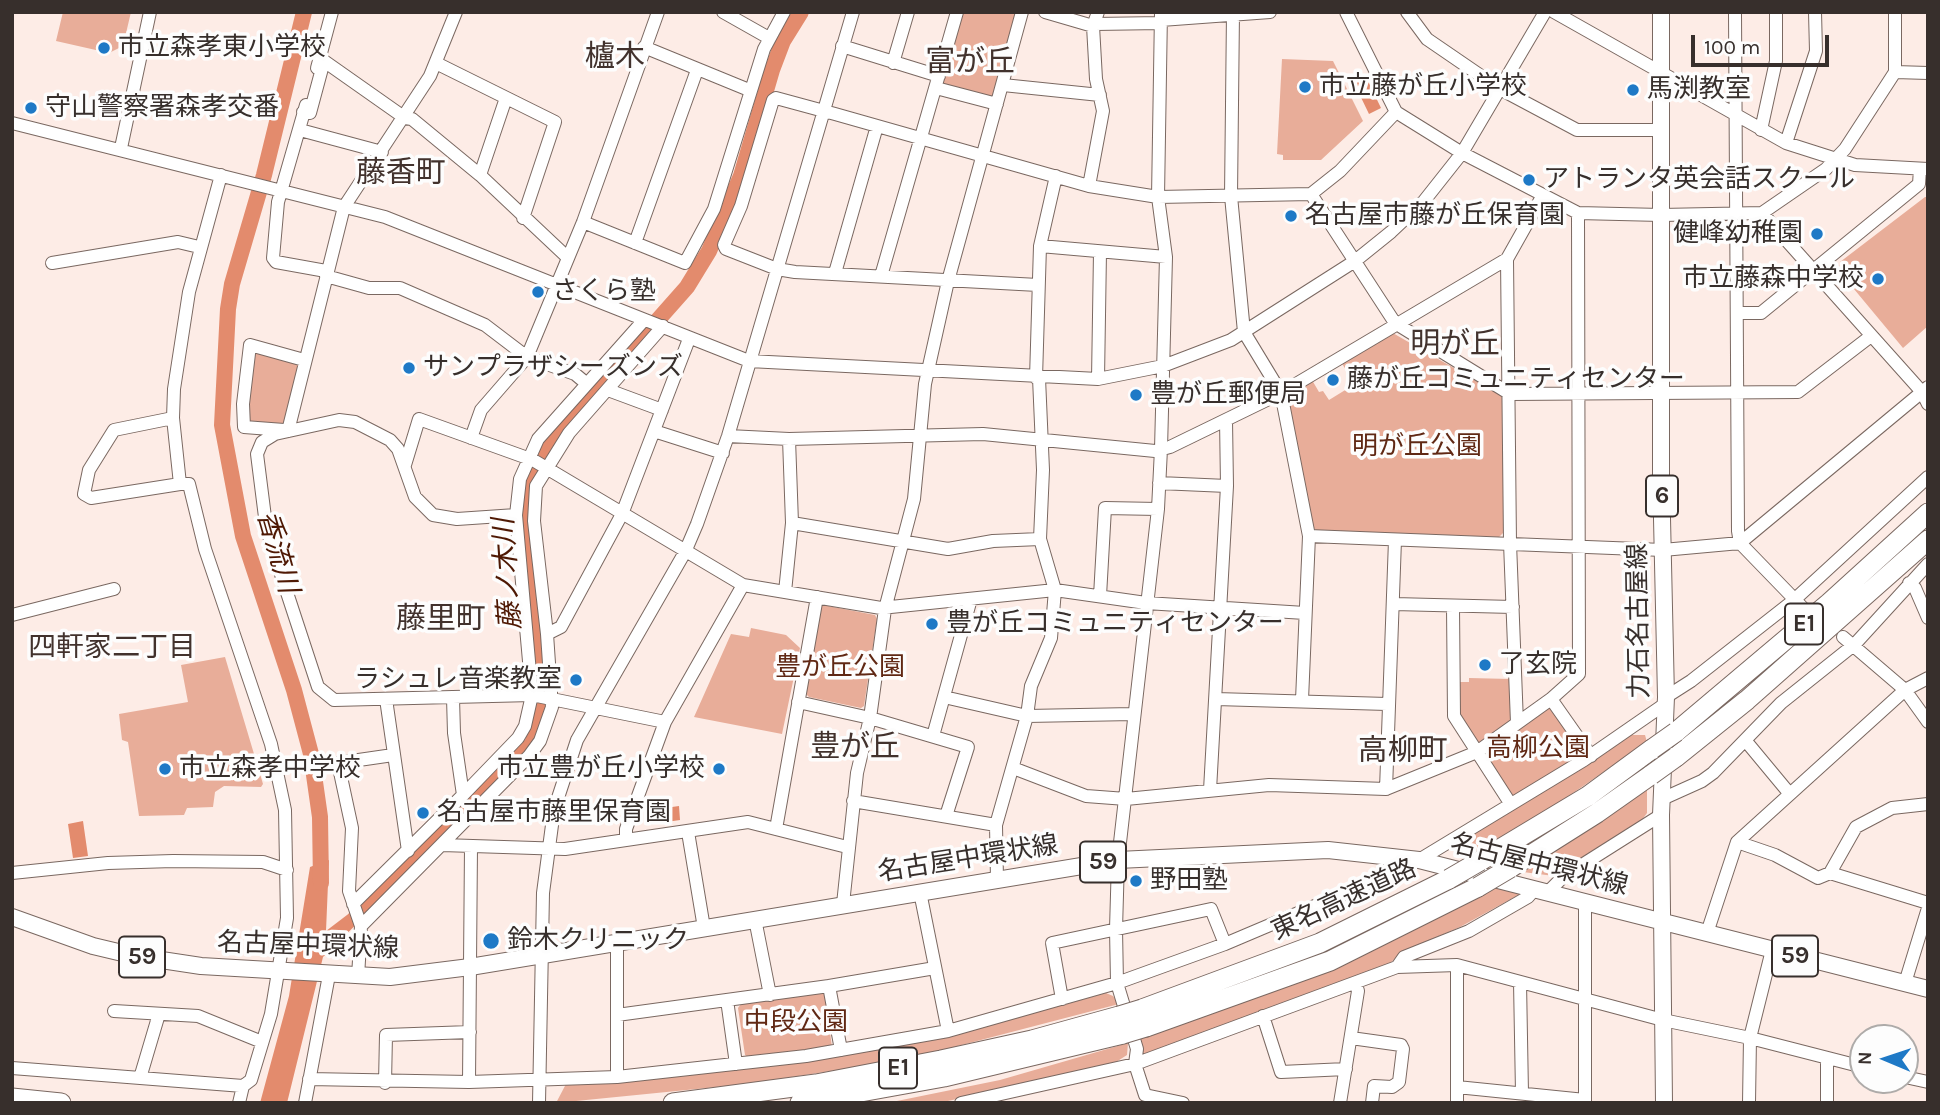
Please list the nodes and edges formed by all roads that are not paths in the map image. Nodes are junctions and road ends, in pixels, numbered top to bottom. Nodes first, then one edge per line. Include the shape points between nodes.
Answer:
1 (150, 12) edge
2 (332, 12) edge
3 (456, 12) edge
4 (658, 12) edge
5 (723, 12) edge
6 (784, 12) edge
7 (853, 12) edge
8 (908, 12) edge
9 (957, 12) edge
10 (1022, 12) edge
11 (1045, 12) edge
12 (1270, 12) edge
13 (1346, 12) edge
14 (1407, 12) edge
15 (1545, 12) edge
16 (1554, 12) edge
17 (1661, 12) edge
18 (1734, 12) edge
19 (1776, 12) edge
20 (1815, 12) edge
21 (1895, 12) edge
22 (1233, 15) edge
23 (1161, 18) edge
24 (1095, 21) edge
25 (769, 38) junction
26 (842, 46) junction
27 (644, 47) junction
28 (436, 63) junction
29 (893, 63) junction
30 (697, 70) junction
31 (1660, 71) junction
32 (1895, 72) junction
33 (1928, 73) edge
34 (938, 82) junction
35 (1003, 85) junction
36 (1500, 89) junction
37 (749, 90) junction
38 (1100, 95) junction
39 (506, 98) junction
40 (997, 104) junction
41 (822, 111) junction
42 (1396, 112) junction
43 (303, 113) junction
44 (1735, 115) junction
45 (405, 118) junction
46 (12, 123) edge
47 (877, 127) junction
48 (300, 130) junction
49 (1661, 130) junction
50 (1761, 130) junction
51 (921, 139) junction
52 (1786, 143) junction
53 (121, 148) junction
54 (382, 152) junction
55 (1462, 153) junction
56 (983, 156) junction
57 (1836, 160) junction
58 (1924, 169) edge
59 (221, 175) junction
60 (480, 175) junction
61 (1056, 176) junction
62 (1089, 186) junction
63 (281, 190) junction
64 (1311, 194) junction
65 (1543, 195) junction
66 (1231, 196) junction
67 (1158, 197) junction
68 (344, 207) junction
69 (1735, 212) junction
70 (1578, 213) junction
71 (1762, 213) junction
72 (1661, 215) junction
73 (523, 218) junction
74 (583, 222) junction
75 (635, 243) junction
76 (1040, 246) junction
77 (199, 247) junction
78 (1100, 252) junction
79 (567, 257) junction
80 (1166, 257) junction
81 (1507, 259) junction
82 (1355, 261) junction
83 (52, 263) dead end
84 (1812, 269) junction
85 (777, 270) junction
86 (835, 273) junction
87 (326, 274) junction
88 (881, 276) junction
89 (948, 281) junction
90 (555, 285) junction
91 (1038, 285) junction
92 (1737, 313) junction
93 (645, 320) junction
94 (1395, 323) junction
95 (663, 327) junction
96 (1244, 332) junction
97 (1871, 335) junction
98 (689, 339) junction
99 (527, 357) junction
100 (304, 360) junction
101 (749, 361) junction
102 (1163, 366) junction
103 (929, 372) junction
104 (1038, 378) junction
105 (1098, 379) junction
106 (587, 384) junction
107 (608, 390) junction
108 (1737, 392) junction
109 (1281, 393) junction
110 (1577, 393) junction
111 (1510, 394) junction
112 (1661, 394) junction
113 (1926, 394) edge
114 (662, 410) junction
115 (173, 418) junction
116 (1226, 420) junction
117 (288, 431) junction
118 (654, 431) junction
119 (919, 435) junction
120 (729, 436) junction
121 (471, 438) junction
122 (789, 439) junction
123 (1040, 439) junction
124 (1161, 449) junction
125 (723, 453) junction
126 (537, 462) junction
127 (405, 466) junction
128 (1928, 477) edge
129 (1159, 483) junction
130 (184, 484) junction
131 (1227, 486) junction
132 (1157, 509) junction
133 (1928, 513) edge
134 (622, 514) junction
135 (516, 515) junction
136 (792, 523) junction
137 (1309, 536) junction
138 (1040, 539) junction
139 (1395, 540) junction
140 (1928, 540) edge
141 (903, 542) junction
142 (1510, 543) junction
143 (1740, 543) junction
144 (1579, 546) junction
145 (1662, 550) junction
146 (685, 552) junction
147 (1928, 564) edge
148 (1909, 583) junction
149 (743, 585) junction
150 (114, 589) dead end
151 (1055, 590) junction
152 (785, 592) junction
153 (1100, 596) junction
154 (817, 597) junction
155 (971, 599) junction
156 (1146, 603) junction
157 (1394, 604) junction
158 (1798, 605) junction
159 (1452, 607) junction
160 (1513, 607) junction
161 (886, 608) junction
162 (1221, 609) junction
163 (1305, 613) junction
164 (12, 615) edge
165 (1928, 618) edge
166 (547, 634) junction
167 (1843, 636) dead end
168 (1855, 645) junction
169 (1928, 678) edge
170 (1905, 690) junction
171 (543, 697) junction
172 (944, 697) junction
173 (453, 698) junction
174 (386, 699) junction
175 (1216, 699) junction
176 (1551, 699) junction
177 (1302, 700) junction
178 (1665, 700) junction
179 (798, 702) junction
180 (1387, 704) junction
181 (593, 710) junction
182 (1133, 714) junction
183 (1027, 716) junction
184 (870, 718) junction
185 (665, 722) junction
186 (1928, 722) edge
187 (1517, 723) junction
188 (933, 736) junction
189 (1745, 740) junction
190 (1477, 752) junction
191 (393, 755) junction
192 (1591, 755) junction
193 (1013, 768) junction
194 (1386, 789) junction
195 (1210, 790) junction
196 (1789, 793) junction
197 (463, 795) junction
198 (1126, 799) junction
199 (853, 801) junction
200 (1510, 803) junction
201 (1928, 804) edge
202 (1662, 807) junction
203 (946, 816) junction
204 (996, 825) junction
205 (776, 829) junction
206 (688, 832) junction
207 (626, 840) junction
208 (1737, 842) junction
209 (442, 845) junction
210 (471, 847) junction
211 (847, 847) junction
212 (547, 848) junction
213 (408, 851) junction
214 (1413, 859) junction
215 (1118, 860) junction
216 (287, 870) junction
217 (12, 873) edge
218 (1830, 873) junction
219 (997, 880) junction
220 (1541, 891) junction
221 (920, 892) junction
222 (1585, 903) junction
223 (843, 904) junction
224 (1928, 905) edge
225 (357, 915) junction
226 (12, 917) edge
227 (755, 919) junction
228 (1663, 921) junction
229 (704, 928) junction
230 (1116, 929) junction
231 (1707, 933) junction
232 (617, 941) junction
233 (1225, 944) junction
234 (1772, 950) junction
235 (541, 955) junction
236 (1457, 965) junction
237 (470, 967) junction
238 (1397, 967) junction
239 (935, 968) junction
240 (279, 972) junction
241 (326, 975) junction
242 (358, 976) junction
243 (1520, 982) junction
244 (1117, 983) junction
245 (1905, 983) junction
246 (1356, 985) junction
247 (828, 986) junction
248 (1928, 989) edge
249 (770, 995) junction
250 (1062, 999) junction
251 (1586, 999) junction
252 (727, 1000) junction
253 (114, 1011) dead end
254 (159, 1014) junction
255 (617, 1015) junction
256 (1264, 1016) junction
257 (1144, 1018) junction
258 (1663, 1020) junction
259 (1121, 1025) junction
260 (948, 1031) junction
261 (470, 1032) junction
262 (1351, 1038) junction
263 (1750, 1038) junction
264 (262, 1042) junction
265 (841, 1050) junction
266 (1827, 1059) junction
267 (736, 1064) junction
268 (1135, 1064) junction
269 (1849, 1064) edge
270 (12, 1068) edge
271 (1346, 1069) junction
272 (617, 1077) junction
273 (140, 1078) junction
274 (309, 1079) junction
275 (539, 1081) junction
276 (469, 1082) junction
277 (385, 1083) junction
278 (243, 1087) junction
279 (1457, 1087) junction
280 (1522, 1093) junction
281 (14, 1098) edge
282 (998, 1099) edge
283 (1585, 1101) edge
284 (61, 1103) edge
285 (239, 1103) edge
286 (305, 1103) edge
287 (539, 1103) edge
288 (673, 1103) edge
289 (800, 1103) edge
290 (961, 1103) edge
291 (1183, 1103) edge
292 (1340, 1103) edge
293 (1372, 1103) edge
294 (1457, 1103) edge
295 (1664, 1103) edge
296 (1749, 1103) edge
297 (1827, 1103) edge

1 - 53 street
2 - 43 street
3 - 28 street
4 - 27 street
5 - 25 street
6 - 25 street
7 - 26 street
8 - 29 street
9 - 34 street
10 - 35 street
11 - 24 street
12 - 22 street
13 - 42 street
14 - 36 street via 1427,39
15 - 36 street
16 - 31 street
17 - 31 main road, 力石名古屋線 / 6
18 - 44 street
19 - 50 street via 1776,61
20 - 52 street via 1816,51
21 - 32 street
22 - 23 street
22 - 66 street
23 - 24 street
23 - 67 street
24 - 38 street
25 - 37 street
26 - 29 street
26 - 41 street
27 - 30 street
27 - 74 street
28 - 39 street
28 - 45 street
29 - 34 street
30 - 37 street
30 - 75 street
31 - 44 street
31 - 49 main road, 力石名古屋線 / 6
32 - 33 street
32 - 57 street
34 - 40 street
34 - 51 street
35 - 38 street
35 - 40 street
36 - 49 street via 1577,130
36 - 55 street
37 - 75 street via 714,209 685,263
38 - 62 street via 1103,111
39 - 60 street
39 - 73 street via 555,122
40 - 56 street
41 - 47 street
41 - 85 street
41 - 85 street via 773,100 741,206 723,245
42 - 55 street
42 - 64 street via 1340,171
43 - 45 street via 310,113 324,61
43 - 48 street
44 - 50 street
44 - 69 street
45 - 54 street
45 - 60 street
46 - 53 street
47 - 51 street
47 - 86 street
48 - 54 street
48 - 63 street
49 - 72 main road, 力石名古屋線 / 6
50 - 52 street
51 - 56 street
51 - 88 street
52 - 57 street
53 - 59 street
54 - 68 street
55 - 65 street
55 - 82 street via 1424,201
56 - 61 street
56 - 89 street
57 - 58 street
57 - 71 street
58 - 84 street via 1919,184
59 - 63 street
59 - 77 street
60 - 73 street
61 - 62 street
61 - 76 street
62 - 67 street
63 - 68 street
63 - 87 street via 273,258
64 - 66 street
64 - 82 street
65 - 70 street
65 - 81 street
66 - 67 street
66 - 96 street
67 - 80 street
68 - 87 street
68 - 90 street via 385,216
69 - 71 street
69 - 72 street
69 - 92 street
70 - 72 street
70 - 110 street
71 - 84 street
72 - 112 main road, 力石名古屋線 / 6
73 - 79 street
74 - 75 street
74 - 79 street
76 - 78 street
76 - 91 street
77 - 83 street via 178,242
77 - 115 street
78 - 80 street
78 - 105 street
79 - 90 street
80 - 102 street
81 - 94 street
81 - 111 street
82 - 94 street
82 - 96 street
84 - 92 street via 1761,313
84 - 97 street
85 - 86 street
85 - 101 street
86 - 88 street
87 - 99 street via 369,288 400,288 485,325
87 - 100 street
88 - 89 street
89 - 91 street
89 - 103 street
90 - 93 street
90 - 99 street
91 - 104 street
92 - 108 street
93 - 95 street
93 - 106 street
94 - 109 street
94 - 111 street
95 - 98 street
95 - 107 street
96 - 102 street
96 - 109 street
97 - 108 street via 1798,392
97 - 113 street
98 - 101 street
98 - 114 street
99 - 106 street via 575,374
99 - 121 street via 481,410
100 - 117 street
100 - 117 street via 250,345 247,357 244,427
101 - 103 street
101 - 120 street
102 - 105 street
102 - 124 street
103 - 104 street
103 - 119 street
104 - 105 street
104 - 123 street
106 - 126 street via 538,439
107 - 114 street
107 - 126 street
108 - 112 street
108 - 143 street
109 - 116 street
109 - 137 street
110 - 111 street
110 - 112 street
110 - 144 street
111 - 142 street
112 - 145 main road, 力石名古屋線 / 6
113 - 143 street
114 - 118 street
115 - 130 street
115 - 130 street via 114,430 89,470 84,494 91,498
116 - 124 street
116 - 131 street
117 - 127 street via 355,422 390,440
117 - 174 street via 262,442 257,454 258,478 273,550 318,687 334,700
118 - 125 street
118 - 134 street
119 - 122 street
119 - 123 street
119 - 141 street via 914,499
120 - 122 street
120 - 125 street
121 - 126 street
121 - 127 street via 419,419
122 - 136 street
123 - 124 street
123 - 138 street
124 - 129 street
125 - 146 street
126 - 134 street
126 - 135 street via 520,479
126 - 166 street via 534,503
127 - 135 street via 415,497 433,515 457,519
128 - 158 street
129 - 131 street
129 - 132 street
130 - 216 street via 276,766 285,810
131 - 162 street
132 - 153 street via 1105,508
132 - 156 street
133 - 257 highway, 東名高速道路 / E1, bridge via 1676,732 1588,796 1450,879 1320,943
134 - 146 street
134 - 166 street via 561,626
135 - 171 street
136 - 141 street
136 - 152 street
137 - 139 street
137 - 163 street
138 - 141 street via 993,541 948,550
138 - 151 street
139 - 142 street
139 - 157 street
140 - 257 highway, 東名高速道路 / E1, bridge via 1676,757 1510,868 1330,961 1241,995
141 - 161 street
142 - 144 street
142 - 160 street
143 - 145 street
143 - 158 street
144 - 145 street
144 - 176 street via 1579,674
145 - 178 main road, 力石名古屋線 / 6
146 - 149 street
146 - 181 street
147 - 148 street
148 - 165 street
148 - 168 street
149 - 152 street
149 - 185 street
150 - 164 street
151 - 153 street
151 - 155 street
151 - 183 street via 1051,638 1031,685
152 - 154 street
153 - 156 street
154 - 161 street
154 - 179 street
155 - 161 street
155 - 172 street
156 - 162 street
156 - 182 street
157 - 159 street
157 - 180 street
158 - 178 street
159 - 160 street
159 - 190 street via 1454,716
160 - 187 street
161 - 184 street
162 - 163 street
162 - 175 street
163 - 177 street
166 - 171 street
167 - 168 street
168 - 170 street
168 - 189 street via 1781,703
169 - 170 street
170 - 186 street
170 - 196 street
171 - 173 street
171 - 181 street
171 - 197 street via 518,738
171 - 209 street via 549,722 529,756
172 - 183 street
172 - 188 street
173 - 174 street
173 - 197 street
174 - 191 street
175 - 177 street
175 - 195 street
176 - 187 street
176 - 192 street
177 - 180 street
178 - 192 street
178 - 202 main road, 力石名古屋線 / 6
179 - 184 street
179 - 205 street
180 - 194 street
181 - 185 street
181 - 212 street via 570,758
182 - 183 street
182 - 198 street
183 - 193 street
184 - 188 street
184 - 199 street
185 - 207 street
187 - 190 street
188 - 203 street via 968,747
189 - 196 street
189 - 202 street via 1703,782
190 - 194 street
190 - 200 street
191 - 213 street
191 - 225 street via 338,763 352,828 349,891
192 - 200 street
193 - 198 street via 1087,796
193 - 204 street
194 - 195 street via 1269,785
195 - 198 street
196 - 208 street
197 - 213 street
198 - 215 street
199 - 203 street
199 - 211 street
200 - 214 street
201 - 218 street via 1892,808 1856,827
202 - 220 street
202 - 228 main road, 力石名古屋線 / 6
203 - 204 street
204 - 219 street
205 - 206 street via 748,822
205 - 211 street
206 - 207 street
206 - 229 street
207 - 212 street
208 - 218 street via 1775,855 1818,878
208 - 231 street
209 - 210 street
209 - 225 street
210 - 212 street
210 - 237 street
211 - 223 street
212 - 235 street
213 - 225 street
214 - 215 main road, 名古屋中環状線 / 59 via 1328,850
214 - 220 main road, 名古屋中環状線 / 59
214 - 233 street via 1369,883
215 - 219 main road, 名古屋中環状線 / 59
215 - 230 street
216 - 217 street via 263,862 211,861 108,863
216 - 240 street via 287,918
218 - 224 street
219 - 221 main road, 名古屋中環状線 / 59
220 - 222 main road, 名古屋中環状線 / 59
220 - 238 street via 1469,931 1404,957
221 - 223 main road, 名古屋中環状線 / 59
221 - 239 street
222 - 228 main road, 名古屋中環状線 / 59
222 - 251 street
223 - 227 main road, 名古屋中環状線 / 59
224 - 245 street
225 - 242 street
226 - 240 main road, 名古屋中環状線 / 59 via 135,956
227 - 229 main road, 名古屋中環状線 / 59
227 - 249 street
228 - 231 main road, 名古屋中環状線 / 59
228 - 258 main road, 力石名古屋線 / 6
229 - 232 main road, 名古屋中環状線 / 59
230 - 233 street via 1211,909
230 - 244 street
230 - 250 street via 1052,943
231 - 234 main road, 名古屋中環状線 / 59
232 - 235 main road, 名古屋中環状線 / 59
232 - 255 street
233 - 244 street
234 - 245 main road, 名古屋中環状線 / 59
234 - 263 street
235 - 237 main road, 名古屋中環状線 / 59
235 - 275 street
236 - 238 street
236 - 243 street
236 - 279 street
237 - 242 main road, 名古屋中環状線 / 59 via 390,977
237 - 261 street
238 - 246 street
239 - 247 street
239 - 260 street
240 - 241 main road, 名古屋中環状線 / 59
240 - 264 street
241 - 242 main road, 名古屋中環状線 / 59
241 - 274 street
243 - 251 street
243 - 280 street
244 - 250 street
244 - 268 street via 1136,1049
245 - 248 main road, 名古屋中環状線 / 59
246 - 256 street
246 - 262 street
247 - 249 street
247 - 265 street
249 - 252 street
250 - 260 street
251 - 258 street
251 - 283 street
252 - 255 street
252 - 267 street
253 - 254 street
254 - 264 street via 198,1016
254 - 273 street
255 - 272 street
256 - 268 street
256 - 271 street via 1281,1072
257 - 259 highway, 東名高速道路 / E1, bridge
258 - 263 street
258 - 295 main road, 力石名古屋線 / 6
259 - 288 highway, 東名高速道路 / E1 via 816,1084
259 - 289 highway, 東名高速道路 / E1 via 944,1077
260 - 265 street
261 - 276 street
261 - 277 street via 386,1035
262 - 271 street
262 - 293 street via 1404,1049 1399,1082 1392,1087 1374,1086
263 - 266 street
263 - 296 street
264 - 278 street via 251,1080
265 - 267 street
266 - 269 street
266 - 297 street
267 - 272 street
268 - 282 street
268 - 291 street via 1145,1095
270 - 273 street
271 - 292 street
272 - 275 street
273 - 278 street
274 - 277 street
274 - 286 street
275 - 276 street
275 - 287 street
276 - 277 street
278 - 285 street
279 - 280 street
279 - 294 street
280 - 283 street
281 - 284 highway
282 - 290 street

